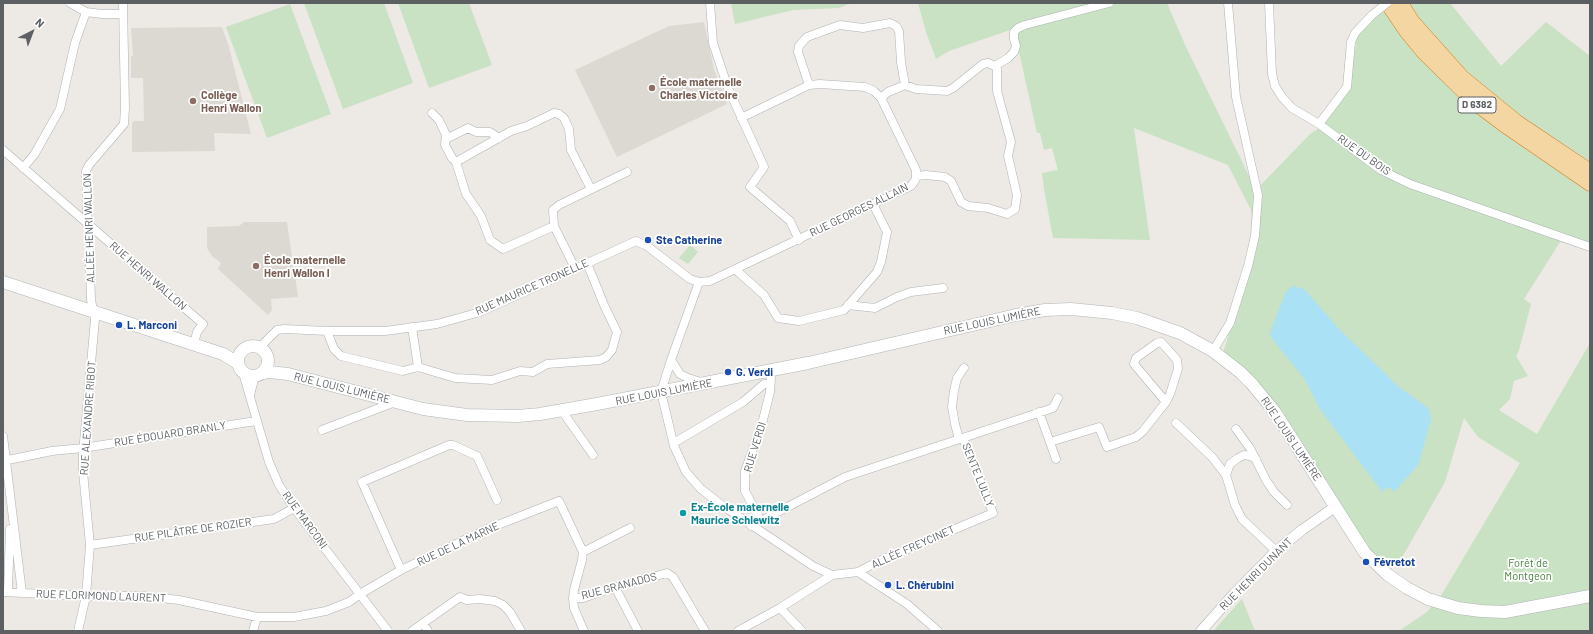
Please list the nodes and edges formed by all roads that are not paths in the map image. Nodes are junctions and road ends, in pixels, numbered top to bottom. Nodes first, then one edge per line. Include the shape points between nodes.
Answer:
1 (70, 3) edge
2 (124, 3) edge
3 (710, 3) edge
4 (1109, 3) edge
5 (1228, 3) edge
6 (1269, 3) edge
7 (1387, 3) edge
8 (1402, 3) edge
9 (86, 12) junction
10 (124, 14) junction
11 (995, 66) junction
12 (905, 84) junction
13 (809, 85) junction
14 (881, 98) junction
15 (432, 113) dead end
16 (741, 118) junction
17 (1320, 124) junction
18 (499, 138) junction
19 (446, 139) junction
20 (3, 150) edge
21 (456, 162) junction
22 (23, 168) junction
23 (1590, 171) edge
24 (627, 172) dead end
25 (916, 176) junction
26 (1590, 184) edge
27 (591, 189) junction
28 (873, 204) junction
29 (88, 224) junction
30 (554, 226) junction
31 (799, 240) junction
32 (1590, 247) edge
33 (586, 263) junction
34 (575, 268) junction
35 (736, 270) junction
36 (3, 282) edge
37 (699, 282) junction
38 (943, 288) dead end
39 (848, 305) junction
40 (93, 311) junction
41 (412, 327) junction
42 (327, 331) junction
43 (194, 344) junction
44 (260, 347) junction
45 (1213, 351) junction
46 (268, 360) junction
47 (671, 360) junction
48 (240, 363) junction
49 (418, 367) junction
50 (964, 368) dead end
51 (769, 370) junction
52 (288, 374) junction
53 (259, 375) junction
54 (711, 383) junction
55 (770, 384) junction
56 (661, 392) junction
57 (250, 395) junction
58 (1058, 398) dead end
59 (395, 402) junction
60 (1166, 402) junction
61 (562, 410) junction
62 (1039, 412) junction
63 (256, 421) junction
64 (1176, 423) dead end
65 (1236, 429) dead end
66 (322, 430) dead end
67 (3, 436) edge
68 (961, 438) junction
69 (677, 441) dead end
70 (1050, 442) junction
71 (84, 448) junction
72 (593, 455) dead end
73 (1056, 459) dead end
74 (1256, 459) junction
75 (4, 461) edge
76 (1226, 475) junction
77 (498, 500) dead end
78 (1287, 505) dead end
79 (11, 506) junction
80 (1335, 507) junction
81 (294, 508) junction
82 (993, 513) joint
83 (761, 521) junction
84 (751, 526) junction
85 (630, 528) dead end
86 (90, 545) junction
87 (1276, 551) junction
88 (583, 552) junction
89 (401, 570) junction
90 (858, 572) junction
91 (832, 575) junction
92 (615, 587) junction
93 (5, 592) edge
94 (22, 593) junction
95 (360, 594) junction
96 (86, 596) junction
97 (1590, 596) edge
98 (573, 598) junction
99 (780, 608) junction
100 (257, 617) junction
101 (423, 623) junction
102 (78, 631) edge
103 (253, 631) edge
104 (388, 631) edge
105 (412, 631) edge
106 (428, 631) edge
107 (521, 631) edge
108 (584, 631) edge
109 (638, 631) edge
110 (705, 631) edge
111 (738, 631) edge
112 (802, 631) edge
113 (938, 631) edge
114 (1201, 631) edge

1 - 9 street
2 - 10 street, ALLÉE HENRI WALLON
3 - 16 street via 713,43
4 - 11 street via 1018,28 1014,32 1014,52
5 - 45 street via 1236,97 1258,195 1255,236 1248,266 1230,323
6 - 17 street, RUE DU BOIS via 1271,63 1276,86 1292,108
7 - 17 street, bridge via 1355,33 1351,42 1347,87
7 - 26 highway, D 6382 via 1424,54 1476,104
8 - 23 highway, D 6382 via 1412,21 1462,77 1517,122
9 - 10 street
9 - 22 street via 75,43 60,109 34,155
10 - 29 street, ALLÉE HENRI WALLON via 124,124 86,171
11 - 12 street via 983,64 947,91 916,89
11 - 25 street via 997,91 1011,142 1008,156 1017,195 1015,209 1006,214 988,208 968,206 961,202 951,180 945,177
12 - 13 street via 899,31 890,22 863,28 840,25 807,37 799,46 798,52
12 - 14 street
13 - 14 street, RUE GEORGES ALLAIN via 865,87
13 - 16 street, RUE GEORGES ALLAIN
14 - 25 street, RUE GEORGES ALLAIN via 916,170
15 - 19 street
16 - 31 street via 764,167 750,187 790,221
17 - 32 street, RUE DU BOIS via 1381,170 1410,184
18 - 19 street via 490,132 476,132 468,128
18 - 21 street
18 - 27 street via 554,113 559,114 569,129 571,150
19 - 21 street via 445,145
20 - 22 street, RUE HENRI WALLON
21 - 30 street via 466,194 481,216 490,240 503,249
22 - 29 street, RUE HENRI WALLON
24 - 27 street
25 - 28 street, RUE GEORGES ALLAIN via 911,186
27 - 30 street via 553,210
28 - 31 street, RUE GEORGES ALLAIN
28 - 39 street via 887,232 881,262 877,272
29 - 40 street, ALLÉE HENRI WALLON
29 - 43 street, RUE HENRI WALLON via 203,324 197,332
30 - 34 street
31 - 35 street, RUE GEORGES ALLAIN
33 - 34 street, RUE MAURICE TRONELLE
33 - 37 street, RUE MAURICE TRONELLE via 636,241 647,246 690,279
33 - 49 street via 617,332 612,350 606,357 600,360 547,364 533,372 520,371 492,380 455,378
34 - 41 street, RUE MAURICE TRONELLE via 480,312 437,324
35 - 37 street, RUE GEORGES ALLAIN via 710,281
35 - 39 street via 764,295 778,318 798,321 844,310
36 - 40 main road
37 - 47 street
38 - 39 street via 911,292 875,308
40 - 43 main road
40 - 71 street, RUE ALEXANDRE RIBOT via 95,319
41 - 42 street, RUE MAURICE TRONELLE via 385,331
41 - 49 street
42 - 44 street, RUE MAURICE TRONELLE via 294,328 277,330
42 - 49 street via 334,349 341,356 402,371
43 - 48 main road via 224,354
44 - 46 main road
44 - 48 main road via 249,346
45 - 51 main road, RUE LOUIS LUMIÈRE via 1180,333 1137,318 1092,310 1045,310 1016,314
45 - 80 main road, RUE LOUIS LUMIÈRE via 1240,372 1265,398
46 - 52 main road, RUE LOUIS LUMIÈRE
46 - 53 main road via 267,367
47 - 54 street via 680,374 696,381
47 - 56 street
48 - 53 main road via 251,376
48 - 57 street, RUE MARCONI
50 - 68 street, SENTE LULLY via 957,378 953,413 954,424
51 - 54 main road, RUE LOUIS LUMIÈRE
51 - 55 street, RUE VERDI
52 - 53 main road, RUE LOUIS LUMIÈRE via 269,372
52 - 59 main road, RUE LOUIS LUMIÈRE
53 - 57 street, RUE MARCONI
54 - 56 main road, RUE LOUIS LUMIÈRE
55 - 69 street via 764,384 743,402
55 - 83 street, RUE VERDI via 762,424 745,471 745,491
56 - 61 main road, RUE LOUIS LUMIÈRE
56 - 84 street via 674,446 686,472 701,489
57 - 63 street, RUE MARCONI
58 - 62 street via 1053,408
59 - 61 main road, RUE LOUIS LUMIÈRE via 423,409 473,415 518,416
59 - 66 street
60 - 60 street via 1178,369 1177,360 1161,342 1136,358 1134,364
60 - 70 street via 1143,431 1129,440 1107,447 1099,427
61 - 72 street
62 - 68 street
62 - 70 street
63 - 71 street, RUE ÉDOUARD BRANLY
63 - 81 street, RUE MARCONI via 279,485
64 - 76 street via 1212,457
65 - 74 street
67 - 75 street
68 - 82 street, SENTE LULLY
68 - 83 street via 845,477
70 - 73 street
71 - 75 street, RUE ÉDOUARD BRANLY via 52,451
71 - 86 street, RUE ALEXANDRE RIBOT via 83,472
74 - 76 street via 1250,456 1238,458 1230,464
74 - 78 street via 1274,492
75 - 79 street
76 - 87 street via 1234,505 1242,519
77 - 89 street via 477,456 453,445 362,482
79 - 93 street
79 - 94 street
80 - 87 street, RUE HENRI DUNANT
80 - 97 main road, RUE LOUIS LUMIÈRE via 1365,553 1388,575 1428,599 1458,608 1505,612
81 - 86 street, RUE PILÂTRE DE ROZIER via 274,519
81 - 95 street, RUE MARCONI
82 - 90 street, ALLÉE FREYCINET
83 - 84 street
84 - 91 street via 812,566
85 - 88 street
86 - 96 street, RUE ALEXANDRE RIBOT
87 - 114 street, RUE HENRI DUNANT
88 - 89 street, RUE DE LA MARNE via 559,501 485,530
88 - 98 street
89 - 95 street, RUE DE LA MARNE
90 - 91 street, ALLÉE FREYCINET
90 - 113 street via 908,604
91 - 99 street
92 - 98 street, RUE GRANADOS via 583,598
92 - 109 street
92 - 110 street, RUE GRANADOS via 667,573 673,577
93 - 94 street, RUE FLORIMOND LAURENT
94 - 96 street, RUE FLORIMOND LAURENT
95 - 100 street, RUE FLORIMOND LAURENT via 349,602 326,611 294,617
95 - 104 street, RUE MARCONI
96 - 100 street, RUE FLORIMOND LAURENT via 143,596 179,600
96 - 102 street, RUE ALEXANDRE RIBOT
98 - 108 street via 574,608
99 - 111 street
99 - 112 street
100 - 103 street
101 - 105 street
101 - 106 street
101 - 107 street via 460,597 467,600 495,601 510,612

